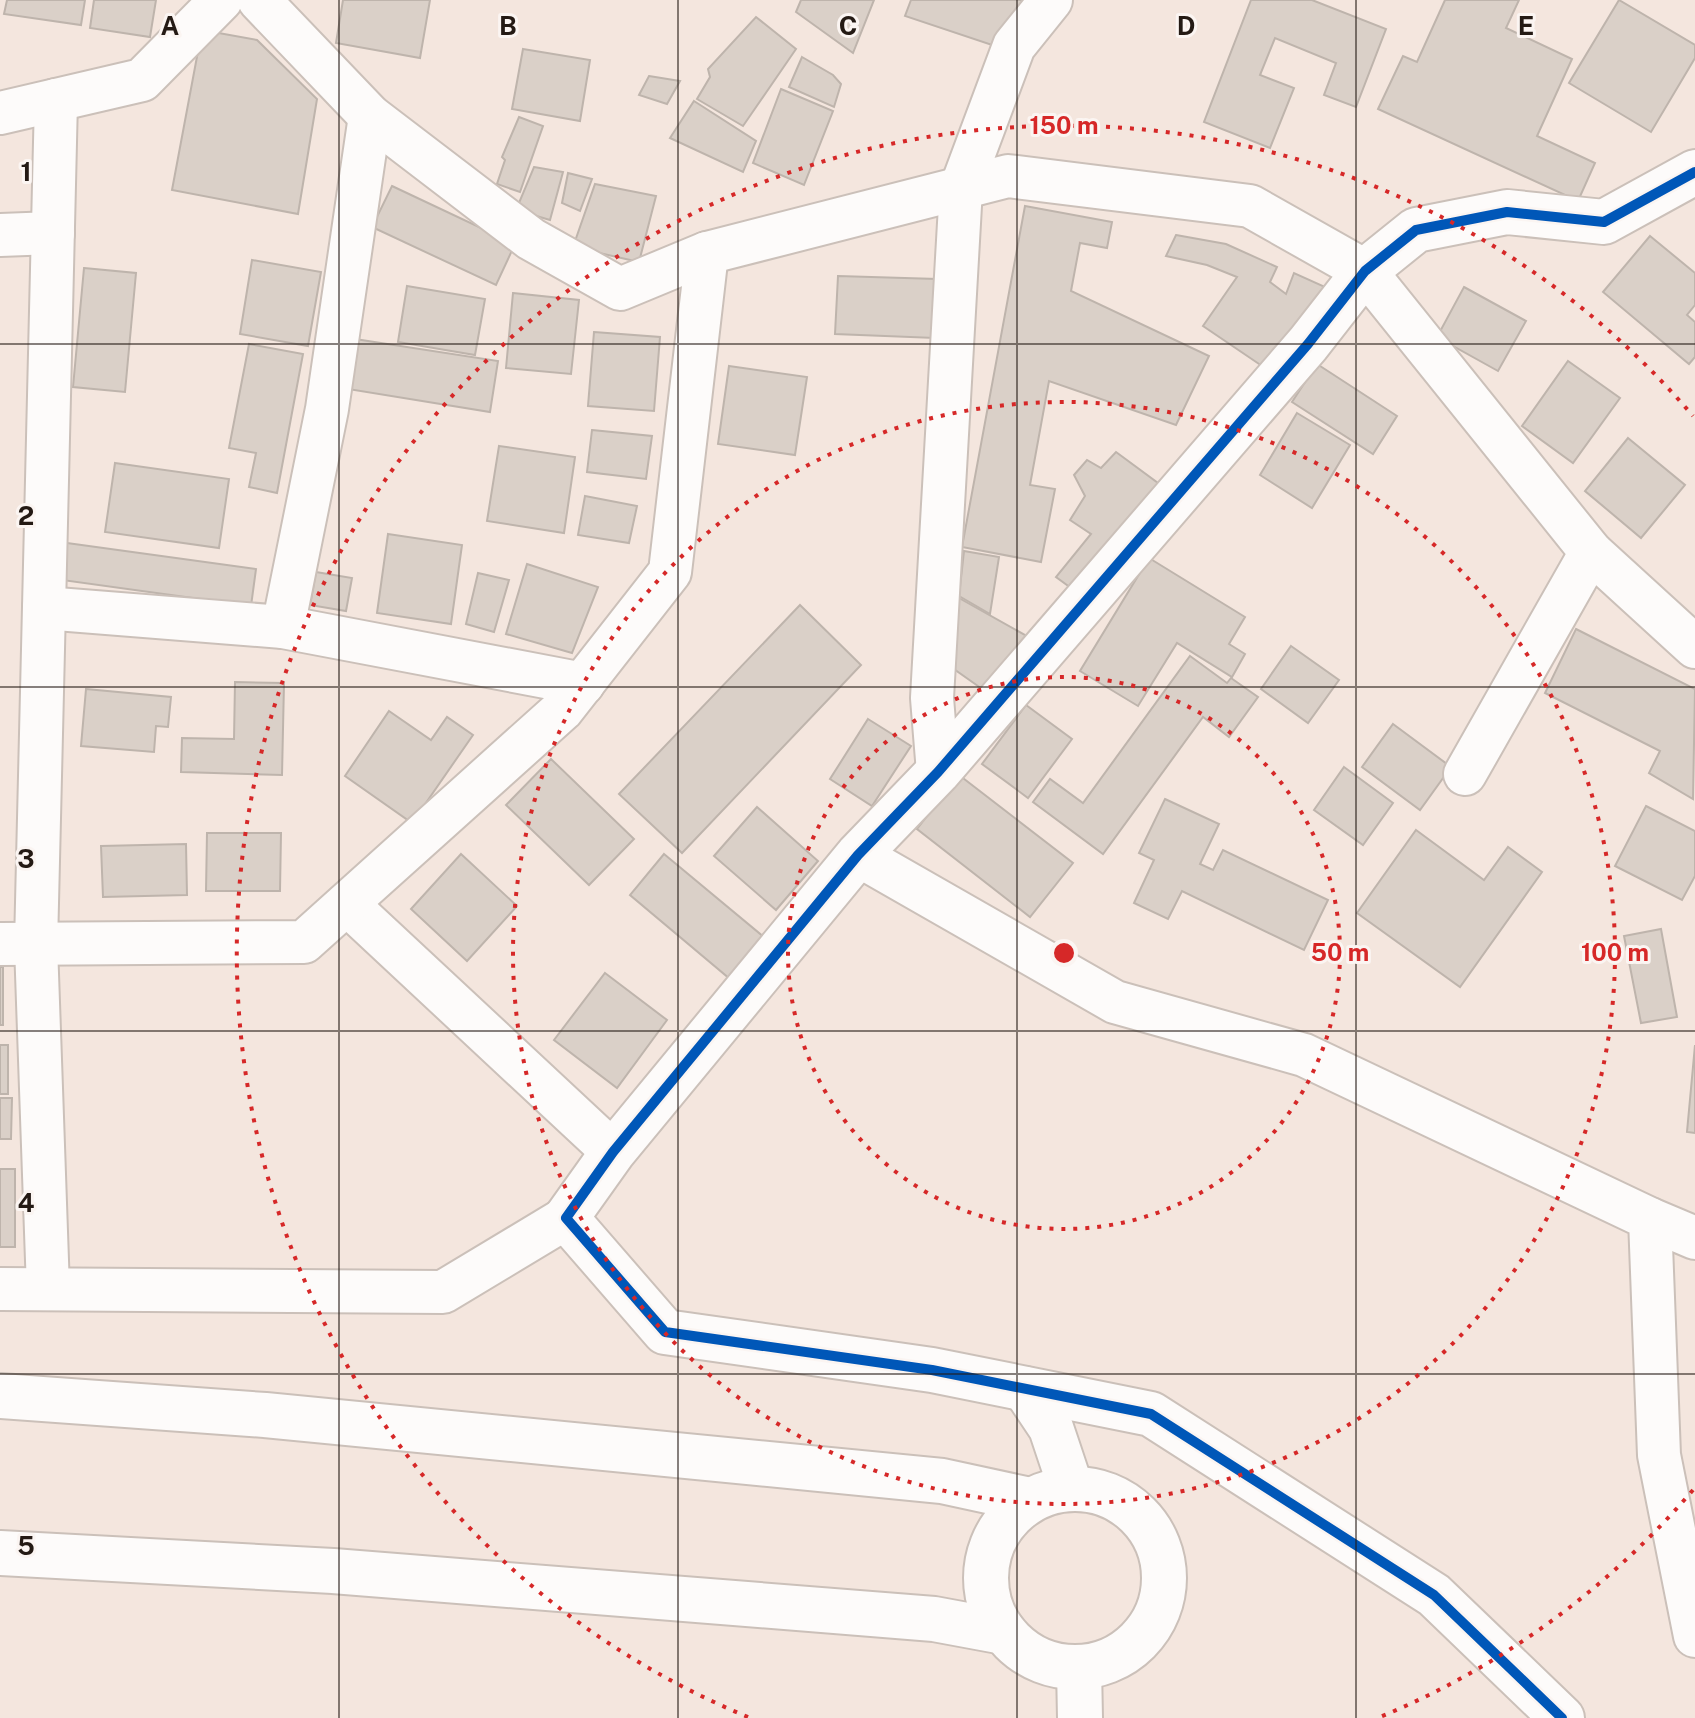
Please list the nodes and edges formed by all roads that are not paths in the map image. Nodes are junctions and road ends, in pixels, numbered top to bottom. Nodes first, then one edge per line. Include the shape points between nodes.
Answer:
1 (221, 0) edge
2 (259, 0) edge
3 (1051, 0) edge
4 (56, 100) junction
5 (0, 113) edge
6 (370, 116) junction
7 (1695, 172) edge
8 (961, 188) junction
9 (53, 233) junction
10 (0, 235) edge
11 (707, 253) junction
12 (1365, 271) junction
13 (1591, 552) junction
14 (44, 608) junction
15 (283, 627) junction
16 (1695, 647) edge
17 (583, 684) junction
18 (938, 772) junction
19 (1465, 774) dead end
20 (858, 855) junction
21 (347, 904) junction
22 (18, 945) edge
23 (613, 1152) junction
24 (566, 1218) junction
25 (1650, 1219) junction
26 (1695, 1238) edge
27 (0, 1289) edge
28 (48, 1289) junction
29 (1025, 1389) junction
30 (0, 1396) edge
31 (1071, 1488) junction
32 (1030, 1500) junction
33 (0, 1553) edge
34 (1004, 1632) junction
35 (1695, 1636) edge
36 (1079, 1667) junction
37 (1080, 1718) edge
38 (1562, 1718) edge

1 - 4 street via 142,80
2 - 6 street
3 - 8 street via 1014,46
4 - 5 street
4 - 9 street
6 - 11 street via 531,239 620,289
6 - 15 street via 327,409
7 - 12 street via 1604,222 1507,212 1416,230
8 - 11 street
8 - 12 street via 1008,176 1250,206
8 - 18 street via 932,698
9 - 10 street
9 - 14 street
11 - 17 street via 670,572
12 - 13 street
12 - 18 street
13 - 16 street
13 - 19 street
14 - 15 street
14 - 22 street
15 - 17 street
17 - 21 street via 562,710
18 - 20 street
20 - 23 street
20 - 25 street via 1115,1002 1304,1055
21 - 22 street via 304,942
21 - 23 street
22 - 28 street
23 - 24 street
24 - 28 street via 443,1292
24 - 29 street via 665,1332 932,1370
25 - 26 street
25 - 35 street via 1659,1455
27 - 28 street
29 - 31 street via 1051,1428
29 - 38 street via 1151,1414 1434,1595
30 - 32 street via 281,1416 942,1481
31 - 32 street
31 - 36 street via 1113,1496 1147,1523 1163,1562 1164,1584 1160,1606 1137,1642 1101,1664
32 - 34 street via 999,1530 990,1550 987,1593
33 - 34 street via 365,1573 934,1619
34 - 36 street via 1037,1659
36 - 37 street

